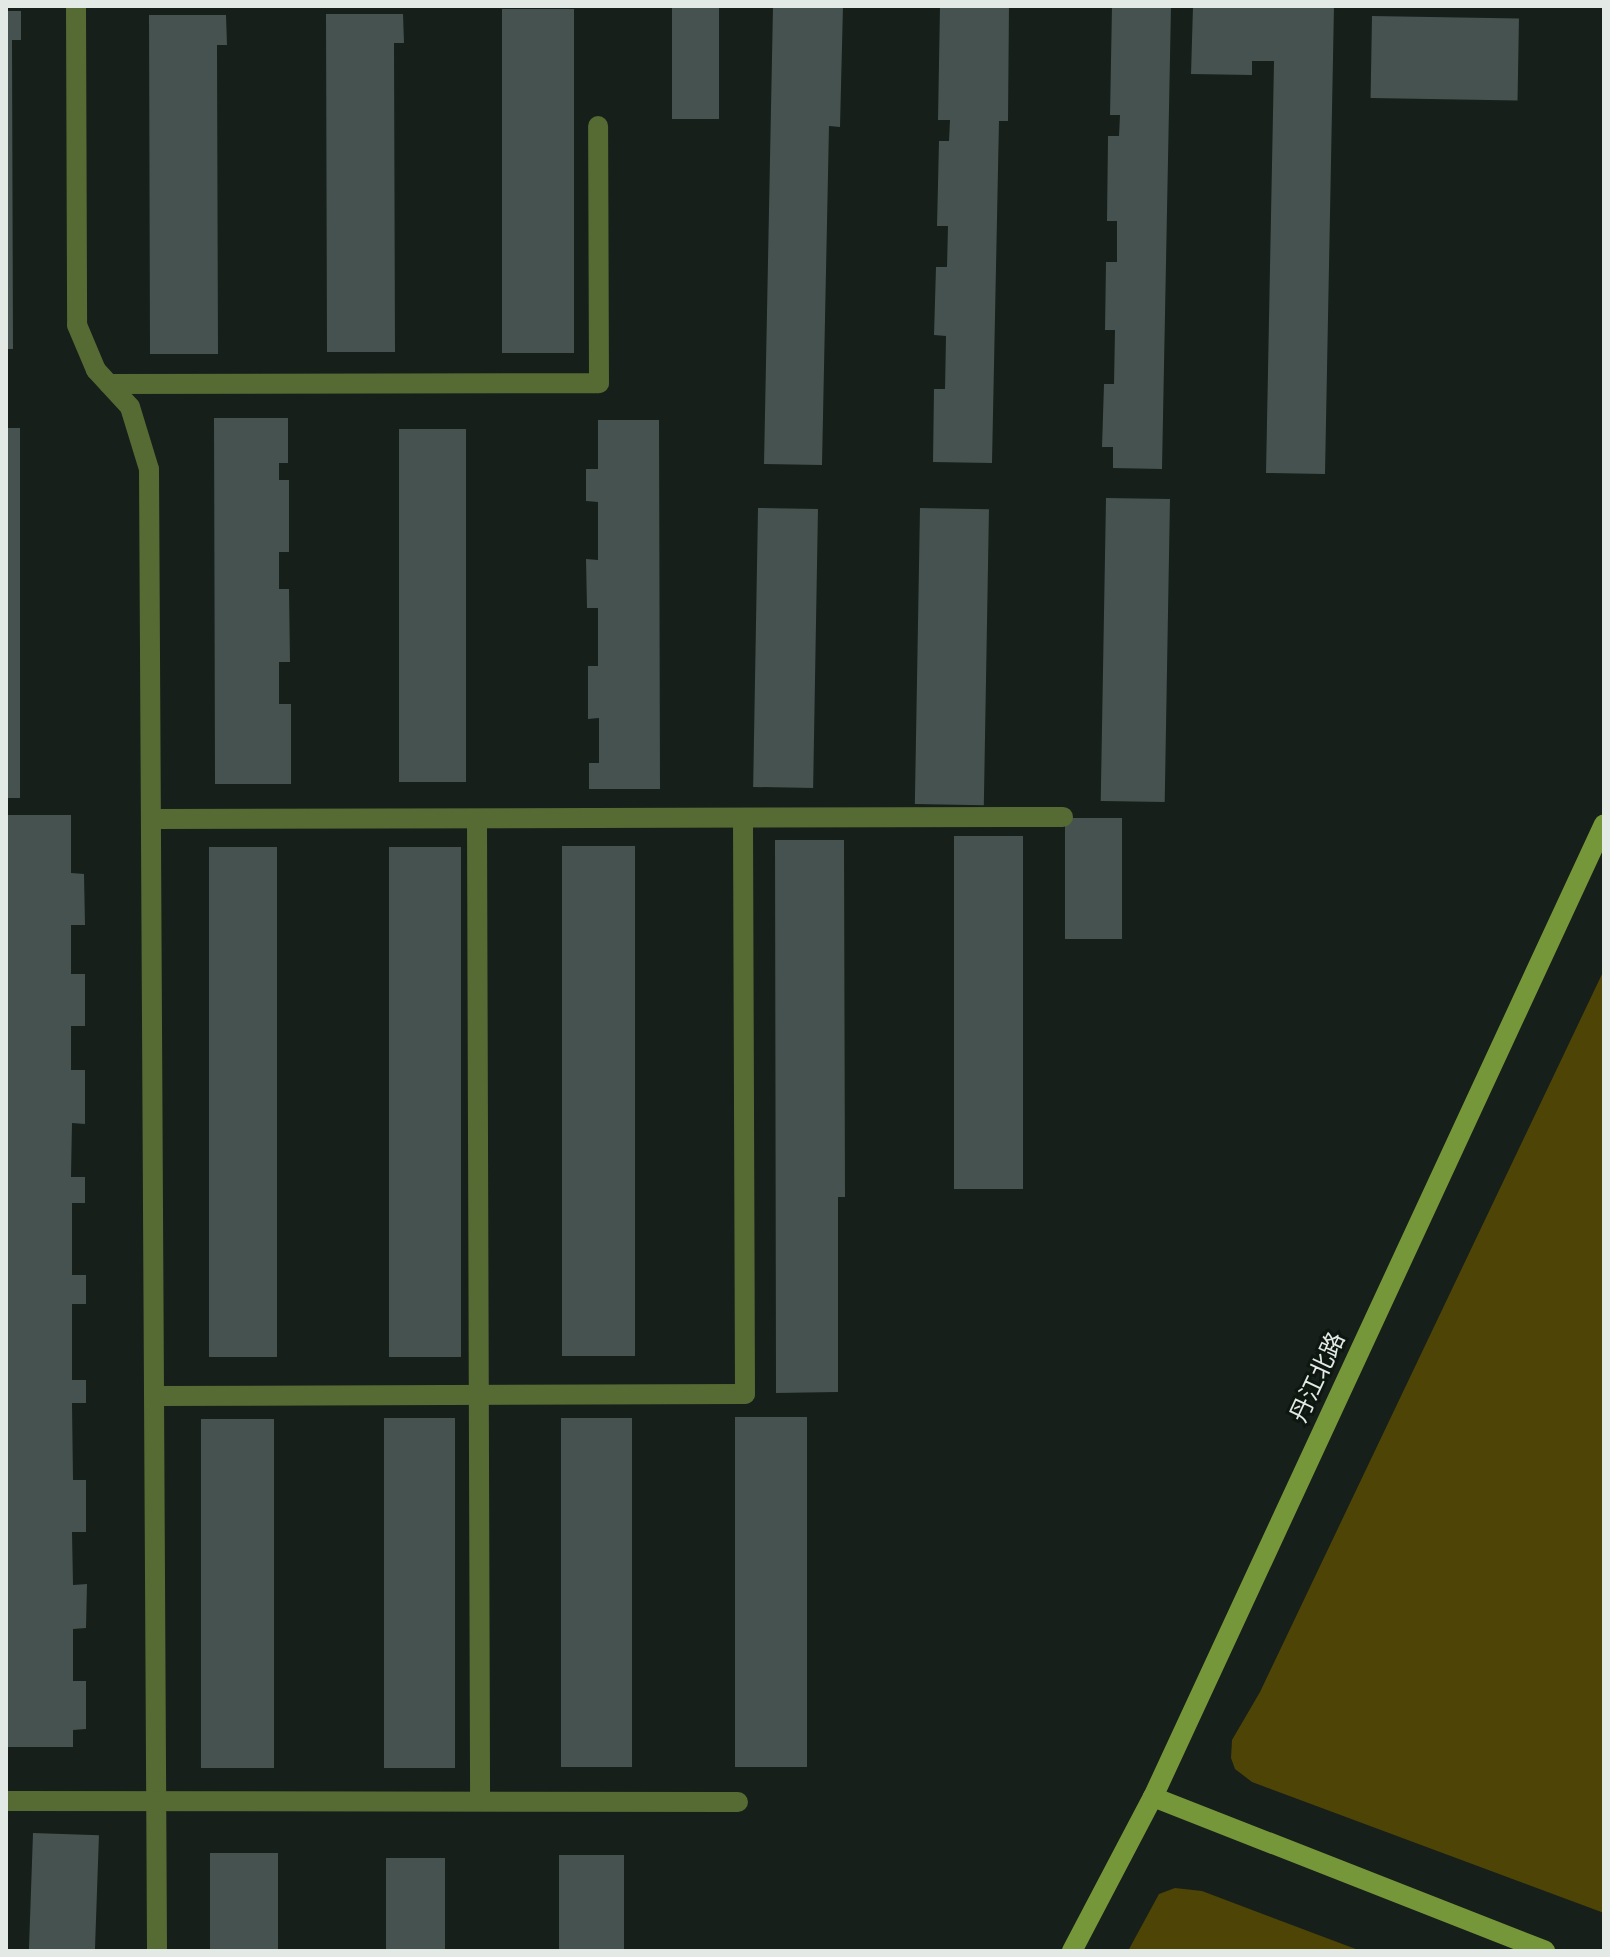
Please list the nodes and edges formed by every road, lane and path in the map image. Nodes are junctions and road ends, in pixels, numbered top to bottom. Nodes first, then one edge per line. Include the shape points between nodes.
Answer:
1 (76, 6) edge
2 (598, 126) dead end
3 (109, 384) junction
4 (1063, 817) dead end
5 (743, 818) junction
6 (152, 819) junction
7 (477, 819) junction
8 (1604, 824) edge
9 (479, 1395) junction
10 (155, 1396) junction
11 (1153, 1797) junction
12 (157, 1800) junction
13 (6, 1801) edge
14 (480, 1801) junction
15 (738, 1802) dead end
16 (157, 1951) edge
17 (1072, 1951) edge
18 (1545, 1951) edge

1 - 3 lane via 77,325 96,370
2 - 3 lane via 599,383
3 - 6 lane via 130,407 149,469
4 - 5 lane
5 - 7 lane
5 - 9 lane via 745,1394
6 - 7 lane
6 - 10 lane
7 - 9 lane
8 - 11 main road, 丹江北路
9 - 10 lane
9 - 14 lane
10 - 12 lane
11 - 17 main road, 丹江北路
11 - 18 main road
12 - 13 lane
12 - 14 lane
12 - 16 lane
14 - 15 lane

